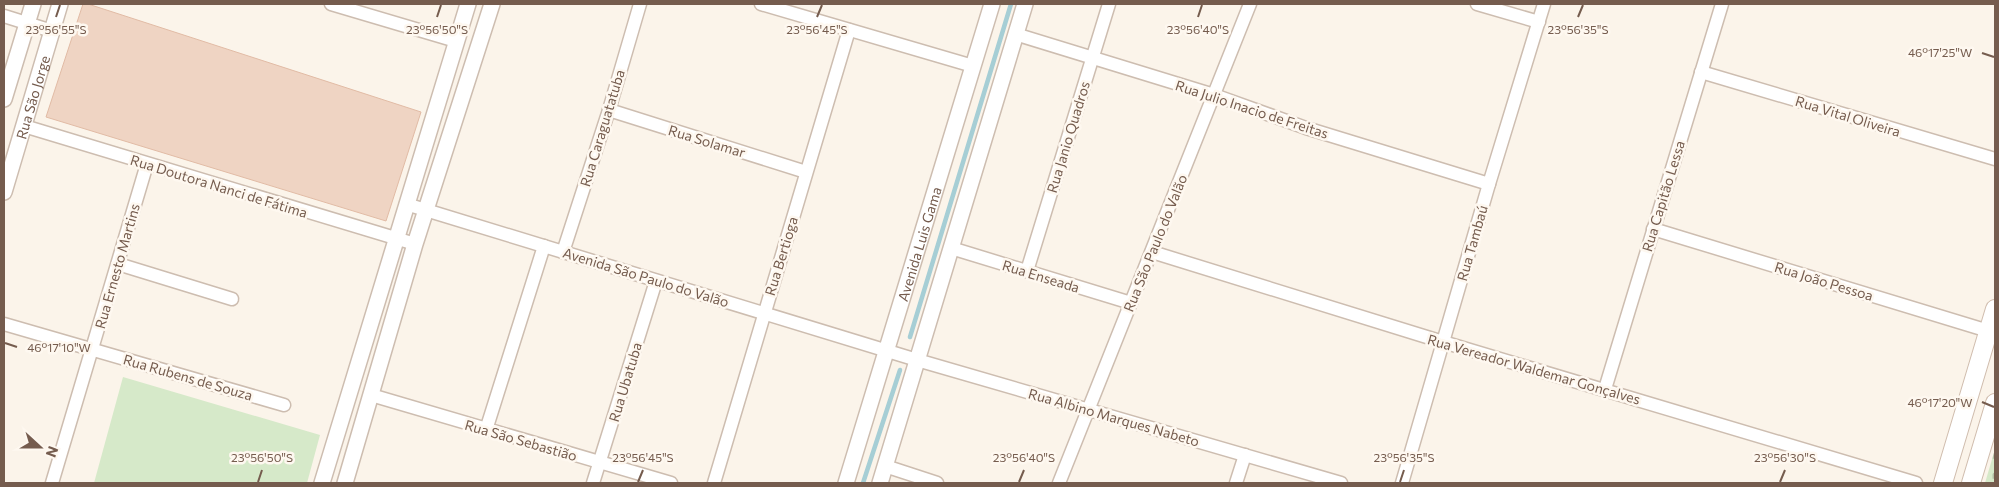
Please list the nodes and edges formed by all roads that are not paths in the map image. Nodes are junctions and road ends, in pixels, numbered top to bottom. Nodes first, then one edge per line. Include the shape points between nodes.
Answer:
1 (33, 4) edge
2 (60, 4) edge
3 (331, 4) edge
4 (468, 4) edge
5 (492, 4) edge
6 (640, 4) edge
7 (765, 4) edge
8 (992, 4) edge
9 (1025, 4) edge
10 (1109, 4) edge
11 (1250, 4) edge
12 (1477, 4) edge
13 (1544, 4) edge
14 (1722, 4) edge
15 (4, 16) edge
16 (1539, 22) junction
17 (27, 23) junction
18 (849, 30) junction
19 (52, 31) junction
20 (1015, 34) junction
21 (456, 41) junction
22 (1092, 57) junction
23 (973, 66) junction
24 (1701, 72) junction
25 (5, 94) edge
26 (1214, 95) junction
27 (609, 110) junction
28 (24, 126) junction
29 (1995, 160) edge
30 (147, 164) junction
31 (806, 172) junction
32 (1489, 184) junction
33 (4, 192) edge
34 (406, 204) junction
35 (426, 210) junction
36 (1653, 229) junction
37 (395, 238) junction
38 (415, 244) junction
39 (544, 246) junction
40 (951, 248) junction
41 (563, 252) junction
42 (1152, 252) junction
43 (118, 264) junction
44 (1027, 271) junction
45 (656, 281) junction
46 (232, 299) dead end
47 (1131, 304) junction
48 (1995, 309) edge
49 (764, 314) junction
50 (4, 324) edge
51 (1992, 332) edge
52 (1443, 342) junction
53 (93, 350) junction
54 (887, 350) junction
55 (917, 360) junction
56 (1604, 389) junction
57 (371, 395) junction
58 (1995, 403) edge
59 (284, 405) dead end
60 (1089, 409) junction
61 (486, 430) junction
62 (1245, 455) junction
63 (600, 463) junction
64 (885, 466) junction
65 (52, 483) edge
66 (322, 483) edge
67 (345, 483) edge
68 (593, 483) edge
69 (671, 483) edge
70 (714, 483) edge
71 (846, 483) edge
72 (880, 483) edge
73 (937, 483) edge
74 (1059, 483) edge
75 (1236, 483) edge
76 (1341, 483) edge
77 (1402, 483) edge
78 (1916, 483) edge
79 (1943, 483) edge
80 (1971, 483) edge

1 - 17 street, Rua São Jorge
2 - 19 street, Rua São Jorge
3 - 21 street
4 - 21 street
5 - 35 street
6 - 27 street, Rua Caraguatatuba
7 - 18 street
8 - 23 street, Avenida Luis Gama
9 - 20 street
10 - 22 street, Rua Janio Quadros
11 - 26 street, Rua São Paulo do Valão
12 - 16 street
13 - 16 street, Rua Tambaú
14 - 24 street, Rua Capitão Lessa
15 - 17 street
16 - 32 street, Rua Tambaú
17 - 19 street
17 - 25 street, Rua São Jorge
18 - 23 street
18 - 31 street, Rua Bertioga
19 - 28 street, Rua São Jorge
20 - 22 street, Rua Julio Inacio de Freitas
20 - 40 street
21 - 34 street
22 - 26 street, Rua Julio Inacio de Freitas
22 - 44 street, Rua Janio Quadros
23 - 54 street, Avenida Luis Gama
24 - 29 street, Rua Vital Oliveira
24 - 36 street, Rua Capitão Lessa
26 - 32 street, Rua Julio Inacio de Freitas via 1306,128
26 - 42 street, Rua São Paulo do Valão
27 - 31 street, Rua Solamar
27 - 41 street, Rua Caraguatatuba
28 - 30 street, Rua Doutora Nanci de Fátima
28 - 33 street, Rua São Jorge
30 - 37 street, Rua Doutora Nanci de Fátima
30 - 43 street, Rua Ernesto Martins
31 - 49 street, Rua Bertioga
32 - 52 street, Rua Tambaú
34 - 35 street, Avenida São Paulo do Valão
34 - 37 street
35 - 38 street
35 - 39 street, Avenida São Paulo do Valão
36 - 51 street, Rua João Pessoa
36 - 56 street, Rua Capitão Lessa
37 - 38 street, Rua Doutora Nanci de Fátima
37 - 66 street
38 - 57 street
39 - 41 street, Avenida São Paulo do Valão
39 - 61 street
40 - 44 street, Rua Enseada
40 - 55 street
41 - 45 street, Avenida São Paulo do Valão
42 - 47 street, Rua São Paulo do Valão
42 - 52 street, Rua Vereador Waldemar Gonçalves
43 - 46 street
43 - 53 street, Rua Ernesto Martins
44 - 47 street, Rua Enseada
45 - 49 street, Avenida São Paulo do Valão
45 - 63 street, Rua Ubatuba
47 - 60 street, Rua São Paulo do Valão
48 - 51 main road
49 - 54 street, Avenida São Paulo do Valão
49 - 70 street, Rua Bertioga
50 - 53 street, Rua Rubens de Souza
51 - 79 main road
52 - 56 street, Rua Vereador Waldemar Gonçalves
52 - 77 street, Rua Tambaú
53 - 59 street, Rua Rubens de Souza
53 - 65 street, Rua Ernesto Martins
54 - 55 street, Rua Albino Marques Nabeto
54 - 71 street, Avenida Luis Gama
55 - 60 street, Rua Albino Marques Nabeto
55 - 64 street
56 - 78 street, Rua Vereador Waldemar Gonçalves
57 - 61 street, Rua São Sebastião
57 - 67 street
58 - 80 main road
60 - 62 street, Rua Albino Marques Nabeto
60 - 74 street, Rua São Paulo do Valão
61 - 63 street, Rua São Sebastião
62 - 75 street
62 - 76 street, Rua Albino Marques Nabeto
63 - 68 street, Rua Ubatuba
63 - 69 street, Rua São Sebastião
64 - 72 street
64 - 73 street

